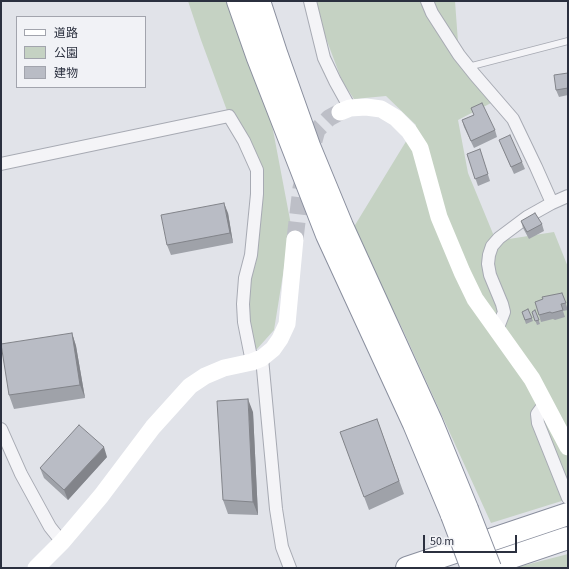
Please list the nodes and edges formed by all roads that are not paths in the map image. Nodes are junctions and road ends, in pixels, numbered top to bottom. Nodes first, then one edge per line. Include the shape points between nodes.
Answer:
1 (238, 1) edge
2 (259, 1) edge
3 (310, 1) edge
4 (427, 1) edge
5 (568, 42) edge
6 (468, 67) junction
7 (345, 110) joint
8 (1, 164) edge
9 (568, 196) edge
10 (552, 203) junction
11 (295, 239) tunnel mouth
12 (497, 330) junction
13 (257, 360) junction
14 (545, 403) junction
15 (1, 429) edge
16 (568, 447) edge
17 (568, 498) edge
18 (460, 512) junction
19 (563, 516) edge
20 (567, 539) edge
21 (62, 542) junction
22 (289, 566) edge
23 (36, 568) edge
24 (407, 568) edge
25 (472, 568) edge
26 (480, 568) edge
27 (490, 568) edge

1 - 18 highway via 327,235 414,424
2 - 18 highway via 309,146 431,421
3 - 7 street via 324,58
4 - 6 street via 447,37
5 - 6 lane
6 - 10 street via 513,119
7 - 12 street via 366,107 381,110 396,118 420,148 439,217 451,248 475,299
8 - 13 street via 229,116 257,170 251,255 245,278 243,304 244,322
9 - 10 street
10 - 12 street via 527,216 492,246 488,264 504,312
11 - 13 street via 287,324 273,349
12 - 14 street via 522,364
13 - 21 street via 224,368 190,386 153,427 101,496
13 - 22 street via 276,509 282,547
14 - 16 street
14 - 17 street via 537,414 538,423
15 - 21 street via 21,474 50,527
18 - 25 highway, bridge
18 - 27 highway, bridge
19 - 24 highway
20 - 26 highway
21 - 23 street

